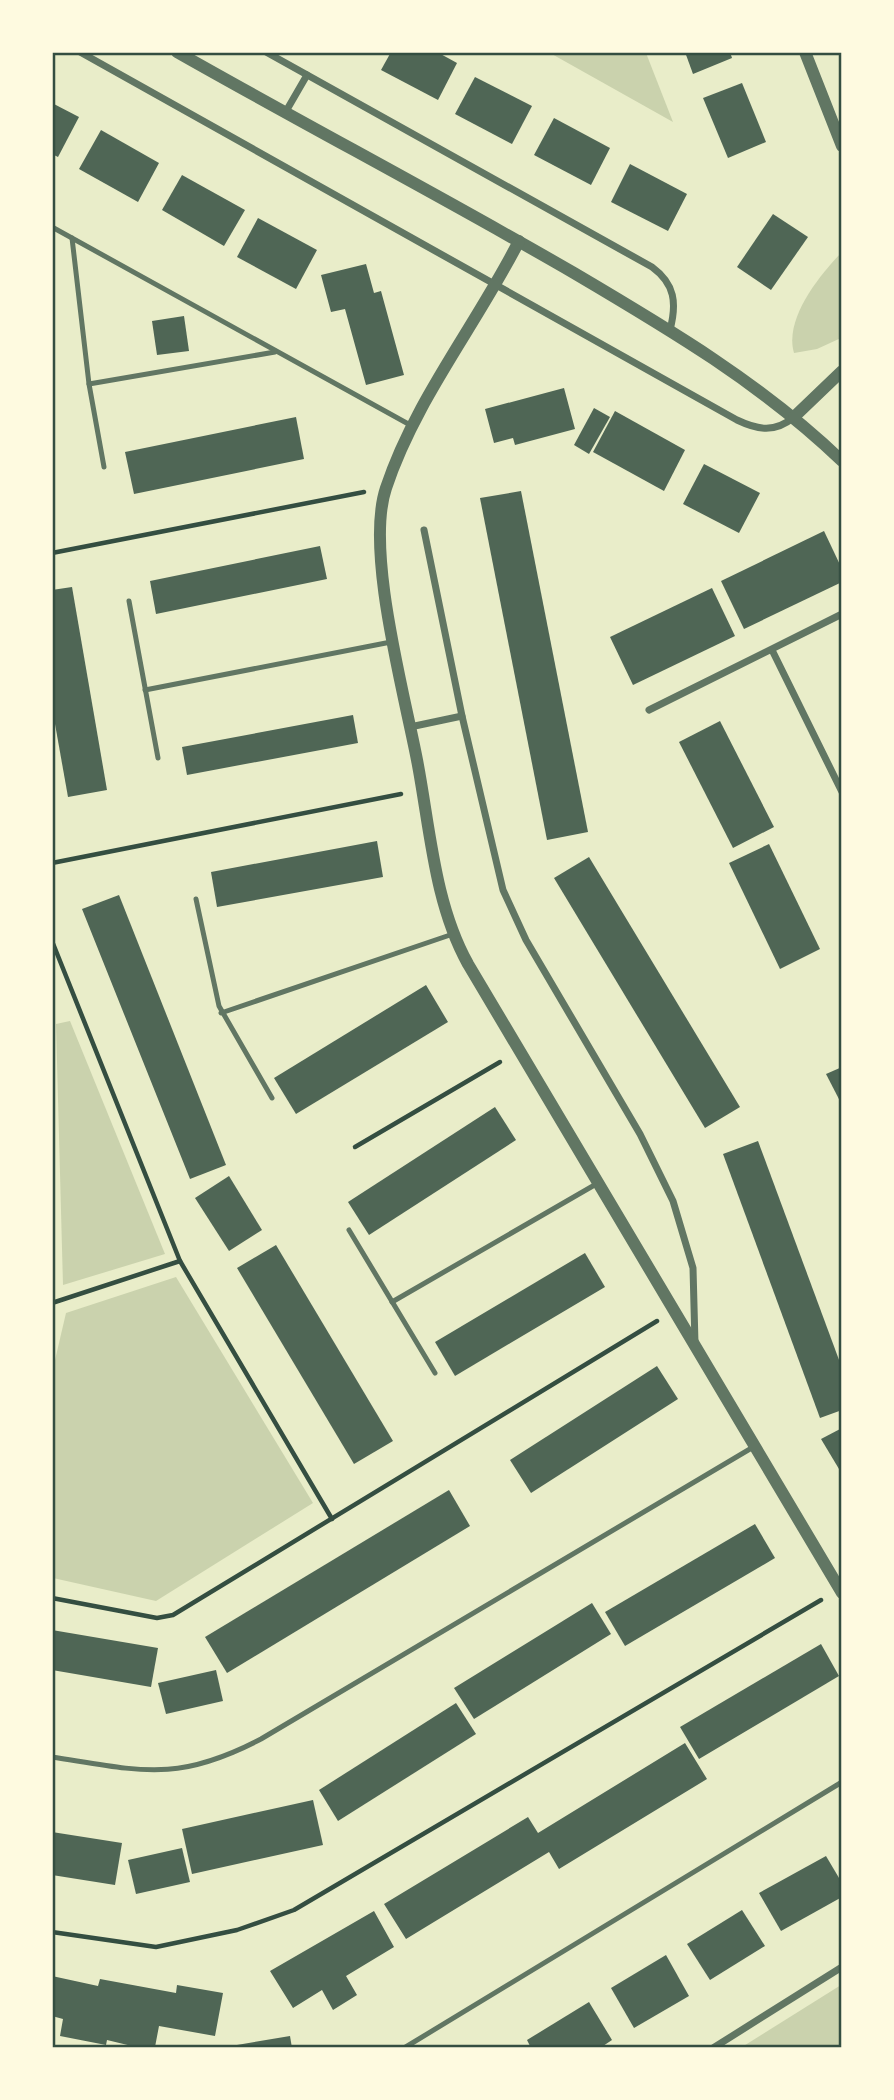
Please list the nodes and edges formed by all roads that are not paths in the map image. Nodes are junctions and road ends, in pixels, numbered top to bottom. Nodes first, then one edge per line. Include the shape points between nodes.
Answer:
1 (80, 52) edge
2 (177, 52) edge
3 (266, 52) edge
4 (805, 52) edge
5 (307, 75) junction
6 (285, 114) junction
7 (842, 146) edge
8 (52, 227) edge
9 (72, 238) junction
10 (519, 241) junction
11 (496, 285) junction
12 (670, 330) junction
13 (277, 351) junction
14 (842, 371) edge
15 (89, 384) junction
16 (794, 416) junction
17 (412, 426) junction
18 (842, 461) edge
19 (104, 467) dead end
20 (424, 530) dead end
21 (129, 601) dead end
22 (842, 614) edge
23 (394, 642) junction
24 (772, 650) junction
25 (145, 690) junction
26 (649, 710) dead end
27 (462, 716) junction
28 (411, 727) junction
29 (158, 758) dead end
30 (842, 792) edge
31 (196, 899) dead end
32 (453, 934) junction
33 (222, 1013) junction
34 (272, 1098) dead end
35 (598, 1183) junction
36 (349, 1230) dead end
37 (392, 1302) junction
38 (695, 1343) junction
39 (435, 1373) dead end
40 (755, 1446) junction
41 (840, 1591) edge
42 (52, 1757) edge
43 (842, 1782) edge
44 (842, 1967) edge
45 (404, 2048) edge
46 (713, 2048) edge

1 - 11 street
2 - 6 street
3 - 5 street
4 - 7 street
5 - 6 street
5 - 12 street via 652,267 672,289 675,305
6 - 10 street
8 - 9 lane
9 - 13 lane
9 - 15 lane
10 - 11 street
10 - 12 street
11 - 16 street via 747,425 772,428
11 - 17 street
12 - 16 street
13 - 15 lane
13 - 17 lane
14 - 16 street
15 - 19 lane
16 - 18 street
17 - 23 street via 386,488 379,533
20 - 27 street
21 - 25 lane
22 - 24 street
23 - 25 lane
23 - 28 street
24 - 26 street
24 - 30 street
25 - 29 lane
27 - 28 street
27 - 38 street via 503,890 526,940 640,1133 673,1201 692,1268
28 - 32 street via 440,888
31 - 33 lane
32 - 33 lane
32 - 35 street
33 - 34 lane
35 - 37 lane
35 - 38 street
36 - 37 lane
37 - 39 lane
38 - 40 street
40 - 41 street
40 - 42 lane via 222,1758 157,1772
43 - 45 lane
44 - 46 street

